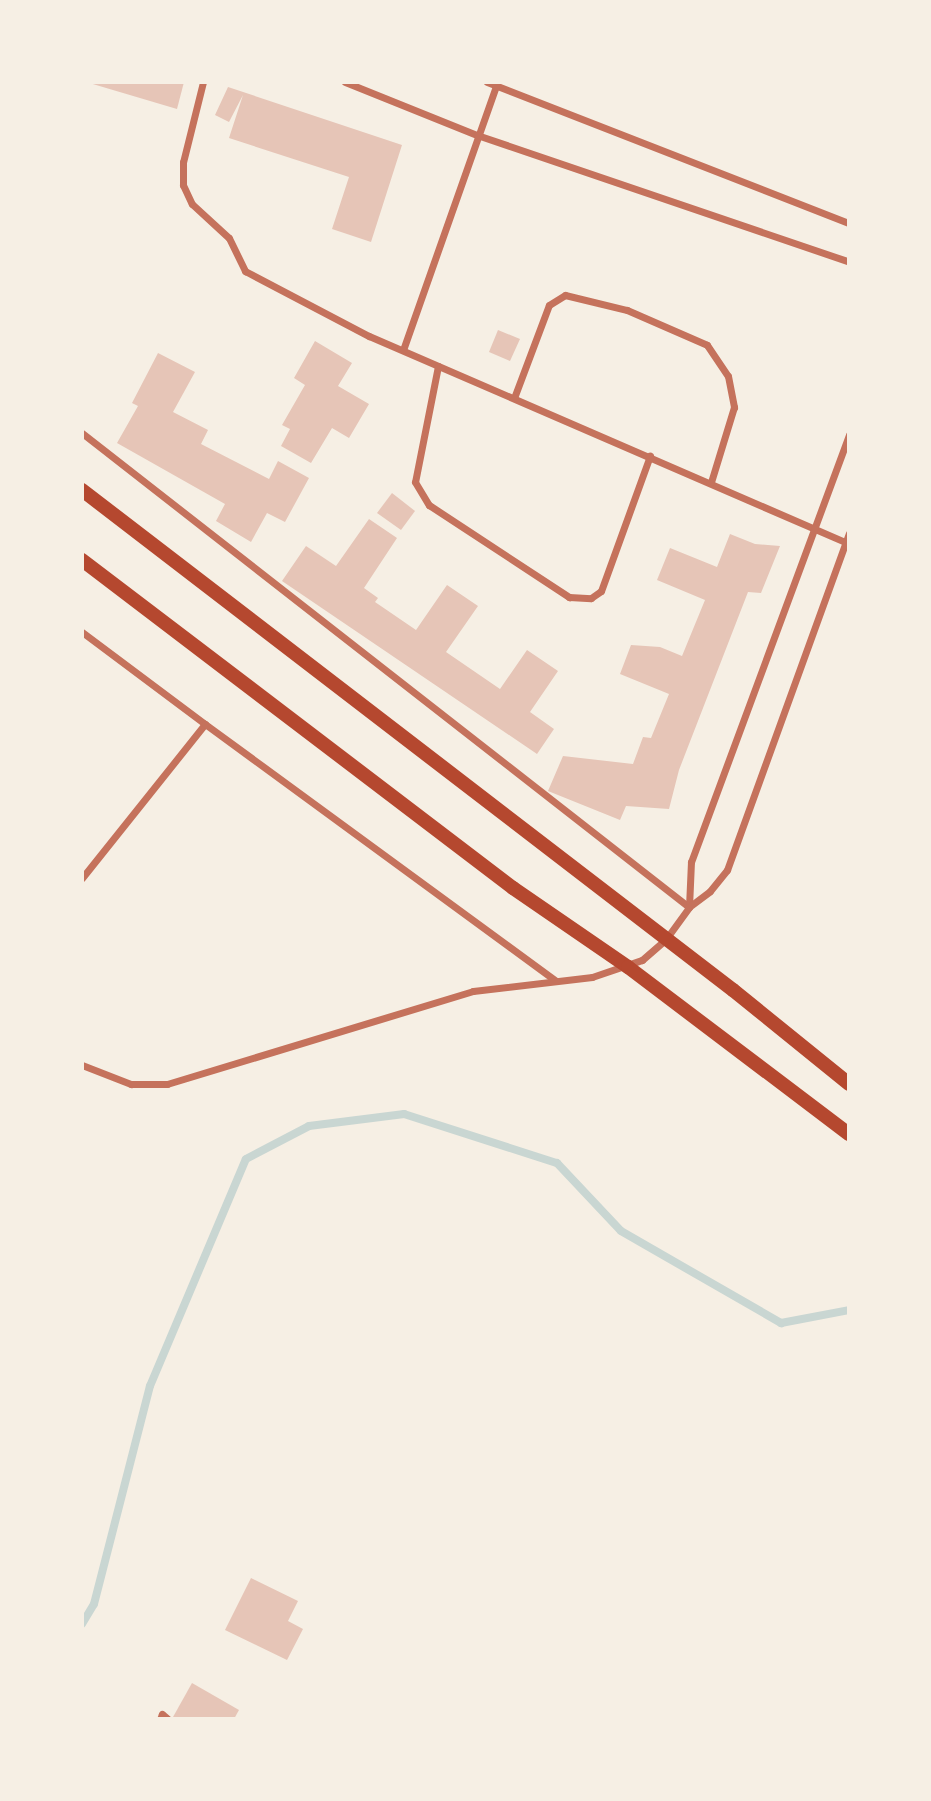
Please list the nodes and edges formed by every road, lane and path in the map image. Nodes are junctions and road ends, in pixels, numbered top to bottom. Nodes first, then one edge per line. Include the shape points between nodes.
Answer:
1 (203, 82) edge
2 (345, 82) edge
3 (487, 82) edge
4 (497, 84) edge
5 (477, 135) junction
6 (849, 223) edge
7 (849, 262) edge
8 (403, 350) junction
9 (438, 366) junction
10 (514, 398) junction
11 (82, 433) edge
12 (849, 434) edge
13 (650, 456) junction
14 (711, 482) junction
15 (82, 490) edge
16 (813, 526) junction
17 (849, 533) edge
18 (845, 542) junction
19 (82, 560) edge
20 (82, 632) edge
21 (205, 724) junction
22 (82, 878) edge
23 (689, 906) junction
24 (666, 939) junction
25 (628, 967) junction
26 (555, 980) junction
27 (82, 1065) edge
28 (849, 1084) edge
29 (849, 1134) edge
30 (160, 1719) edge
31 (168, 1719) edge

1 - 8 street via 183,162 183,185 192,204 229,238 245,271
2 - 5 street
3 - 4 street
4 - 5 street
4 - 6 street
5 - 7 street
5 - 8 street
8 - 9 street
9 - 10 street
9 - 13 street via 415,482 429,505 569,597 591,598 601,591
10 - 13 street
10 - 14 street via 549,305 565,295 626,310 707,345 728,376 734,407
11 - 23 street
12 - 16 street
13 - 14 street
14 - 16 street
15 - 24 main road
16 - 18 street
16 - 23 street via 691,862
17 - 18 street
18 - 23 street via 727,870 710,891
19 - 25 main road via 513,888
20 - 21 street
21 - 22 street
21 - 26 street
23 - 24 street
24 - 25 street
24 - 28 main road
25 - 26 street via 592,977
25 - 29 main road
26 - 27 street via 433,1002 167,1084 122,1082
30 - 31 street via 162,1714

